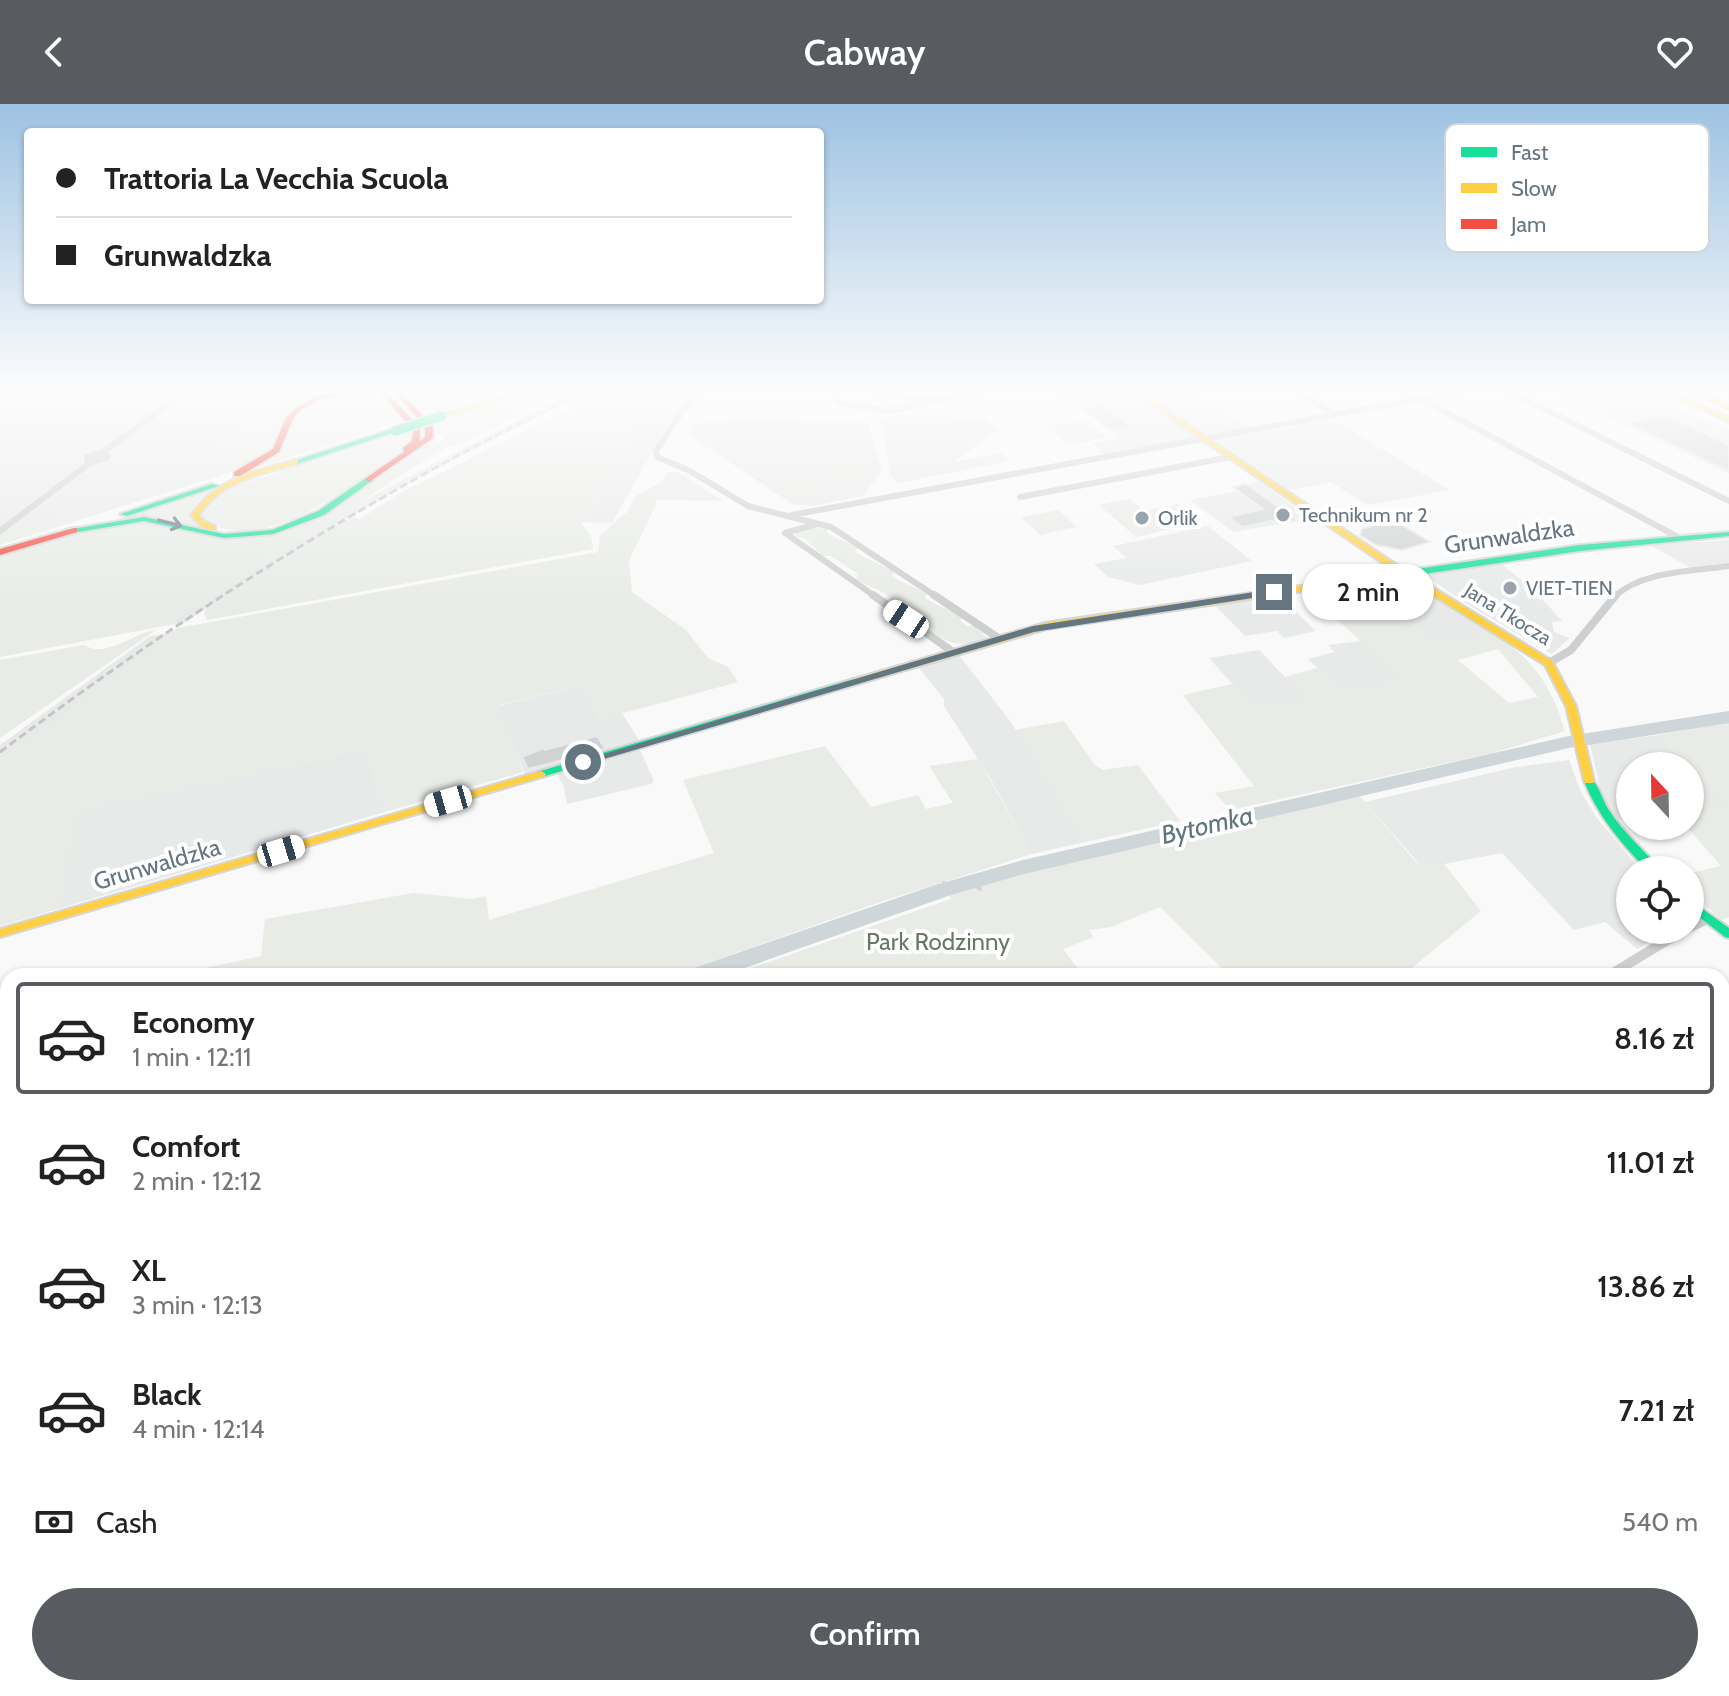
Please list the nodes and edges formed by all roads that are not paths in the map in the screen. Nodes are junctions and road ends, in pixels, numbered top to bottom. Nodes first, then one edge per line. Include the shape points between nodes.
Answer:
1 (87, 465) edge
2 (251, 465) edge
3 (275, 465) edge
4 (284, 465) edge
5 (286, 465) edge
6 (383, 465) edge
7 (390, 465) edge
8 (678, 465) edge
9 (1057, 465) edge
10 (1186, 465) edge
11 (1242, 465) edge
12 (1544, 465) edge
13 (1657, 465) edge
14 (195, 489) junction
15 (1020, 497) dead end
16 (1729, 501) edge
17 (792, 515) junction
18 (821, 524) junction
19 (0, 531) edge
20 (66, 532) junction
21 (1729, 534) edge
22 (1676, 536) junction
23 (0, 550) edge
24 (1729, 566) edge
25 (1404, 573) junction
26 (1000, 639) junction
27 (953, 652) junction
28 (1549, 663) junction
29 (1641, 856) edge
30 (1704, 916) edge
31 (1708, 919) junction
32 (1704, 921) edge
33 (0, 933) edge
34 (1729, 934) edge
35 (1661, 944) edge
36 (1621, 968) edge

1 - 19 street
2 - 14 main road
3 - 14 main road
4 - 20 main road
5 - 6 main road via 213,492 198,506 197,519 214,529 234,531 284,525
20 -> 7 main road via 144,519 224,536 261,534 321,513
8 - 17 street via 744,504
9 - 17 street
10 - 15 street
11 - 25 main road, Jana Tkocza
12 - 22 street
13 - 16 street
14 - 23 main road
17 - 18 street
18 - 26 street
18 - 27 street via 785,533
20 - 23 main road
21 - 22 main road, Grunwaldzka
22 - 25 main road, Grunwaldzka
24 - 28 street via 1632,583 1565,656
25 - 26 main road, Grunwaldzka via 1065,623
25 - 28 main road, Jana Tkocza
26 - 27 main road, Grunwaldzka
27 - 33 main road, Grunwaldzka
28 - 29 main road via 1571,706 1599,805
30 - 31 main road
31 - 32 street
31 - 34 main road
35 - 36 street

